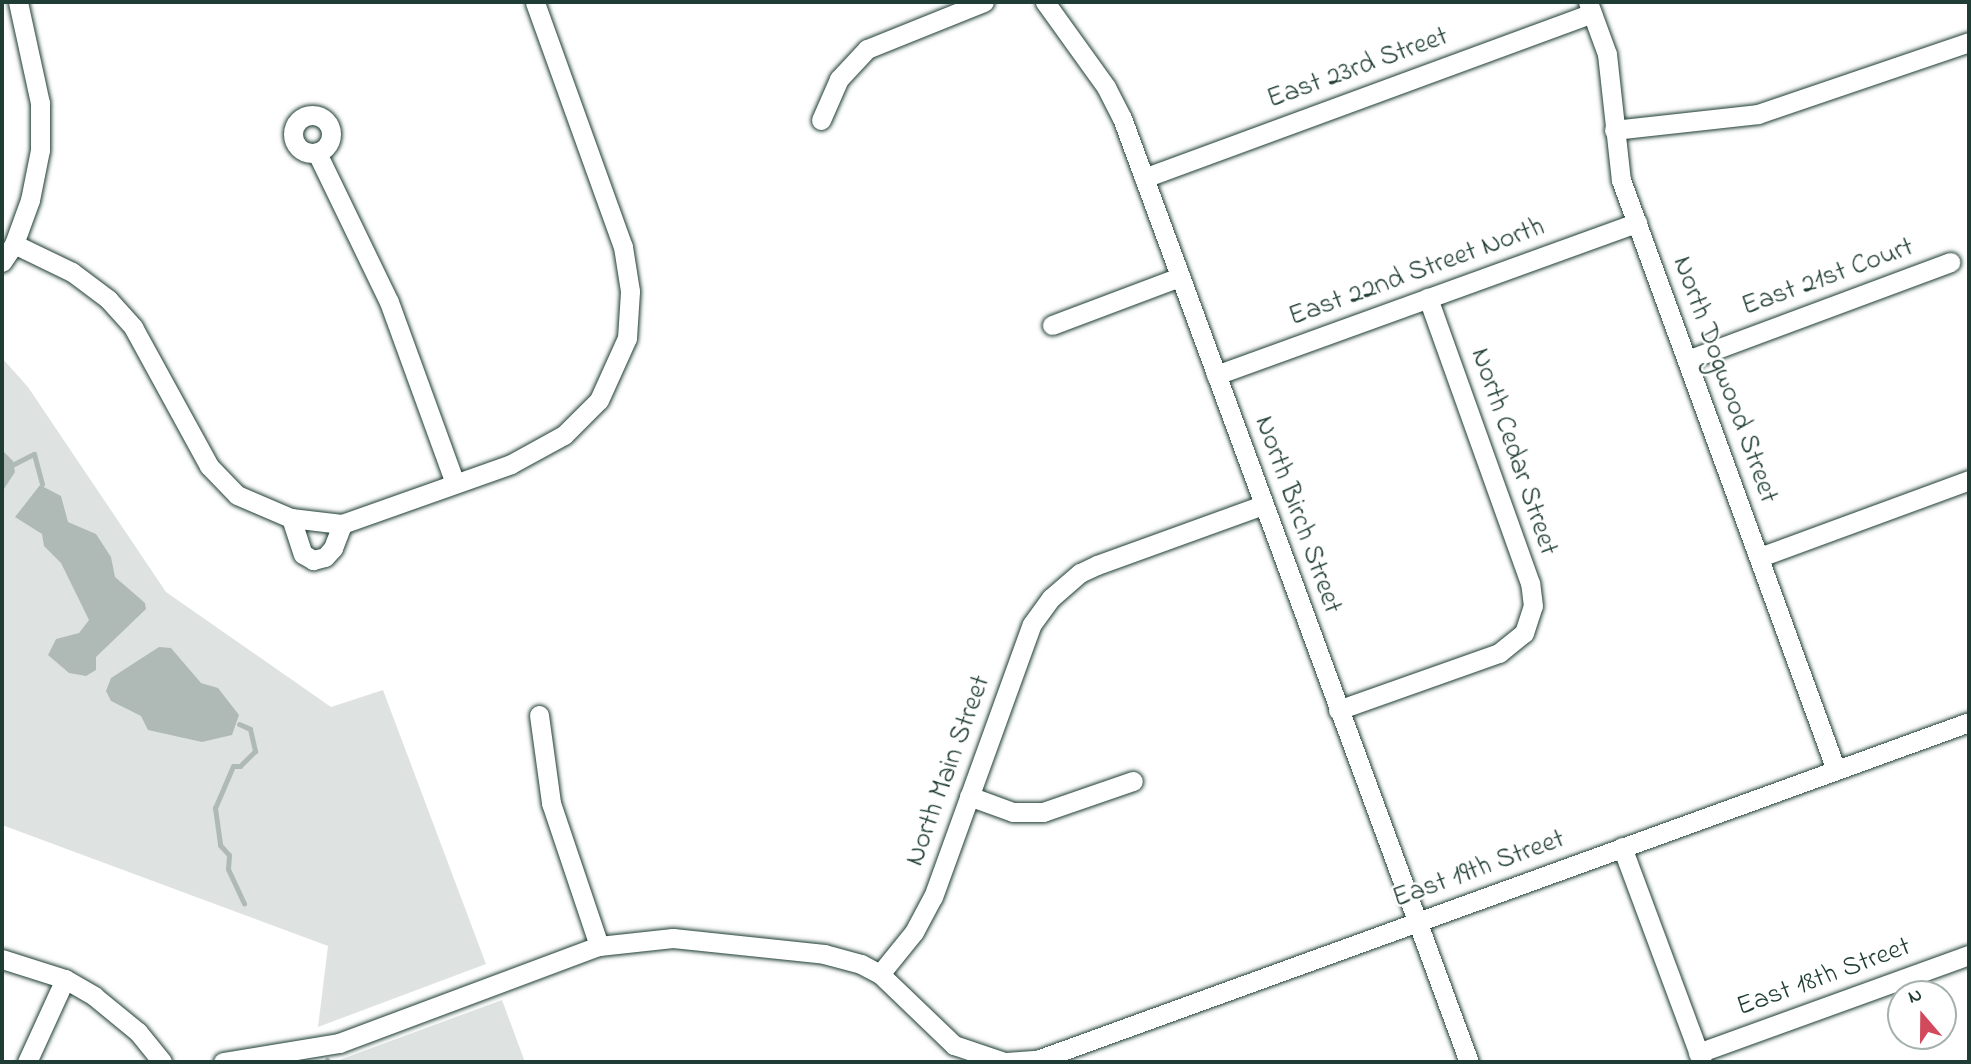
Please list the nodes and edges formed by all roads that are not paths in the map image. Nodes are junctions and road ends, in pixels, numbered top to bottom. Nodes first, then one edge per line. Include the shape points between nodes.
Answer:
1 (19, 2) edge
2 (536, 2) edge
3 (984, 2) edge
4 (1045, 2) edge
5 (1590, 8) edge
6 (1969, 42) edge
7 (821, 120) dead end
8 (1614, 130) junction
9 (317, 153) dead end
10 (1144, 178) junction
11 (1637, 223) junction
12 (15, 244) junction
13 (2, 262) edge
14 (1950, 262) dead end
15 (1180, 277) junction
16 (1428, 298) junction
17 (1052, 325) dead end
18 (1687, 360) junction
19 (1216, 375) junction
20 (1969, 480) edge
21 (455, 483) junction
22 (1263, 505) junction
23 (291, 518) junction
24 (342, 524) junction
25 (1760, 557) junction
26 (1338, 710) junction
27 (539, 715) dead end
28 (1969, 722) edge
29 (1836, 771) junction
30 (1133, 781) dead end
31 (969, 796) junction
32 (1622, 847) junction
33 (1417, 923) junction
34 (599, 946) junction
35 (1969, 954) edge
36 (2, 959) edge
37 (880, 974) junction
38 (65, 979) junction
39 (967, 1057) edge
40 (1700, 1058) edge
41 (27, 1062) edge
42 (162, 1062) edge
43 (223, 1062) edge
44 (1005, 1062) edge
45 (1469, 1062) edge

1 - 12 street via 40,103 40,150
2 - 21 street via 623,247 630,291 628,338 599,400 564,435 511,464
3 - 7 street via 867,49 839,79
4 - 10 street, North Birch Street via 1105,87
5 - 8 street, North Dogwood Street via 1606,54
5 - 10 street, East 23rd Street
6 - 8 street via 1758,114
8 - 11 street, North Dogwood Street via 1621,180
9 - 21 street via 389,302
10 - 15 street, North Birch Street
11 - 16 street, East 22nd Street North
11 - 18 street, North Dogwood Street
12 - 13 street
12 - 23 street via 72,272 108,299 132,327 209,466 237,495
14 - 18 street, East 21st Court
15 - 17 street
15 - 19 street, North Birch Street
16 - 19 street, East 22nd Street North
16 - 26 street, North Cedar Street via 1530,583 1533,606 1515,643 1499,653
18 - 25 street, North Dogwood Street
19 - 22 street, North Birch Street
20 - 25 street
21 - 24 street
22 - 26 street, North Birch Street
22 - 31 street, North Main Street via 1097,565 1065,584 1032,624
23 - 24 street
23 - 24 street via 303,554 313,560 325,557 333,548
25 - 29 street, North Dogwood Street
26 - 33 street, North Birch Street
27 - 34 street via 551,803
28 - 29 street, East 19th Street
29 - 32 street, East 19th Street
30 - 31 street via 1043,812 1013,812
31 - 37 street, North Main Street via 925,914
32 - 33 street, East 19th Street
32 - 40 street
33 - 44 street, East 19th Street via 1037,1059
33 - 45 street, North Birch Street
34 - 37 street via 673,938 824,954
34 - 43 street via 339,1043
35 - 40 street, East 18th Street
36 - 38 street
37 - 39 street, East 19th Street via 934,1031
38 - 41 street
38 - 42 street via 130,1026
39 - 44 street, East 19th Street

